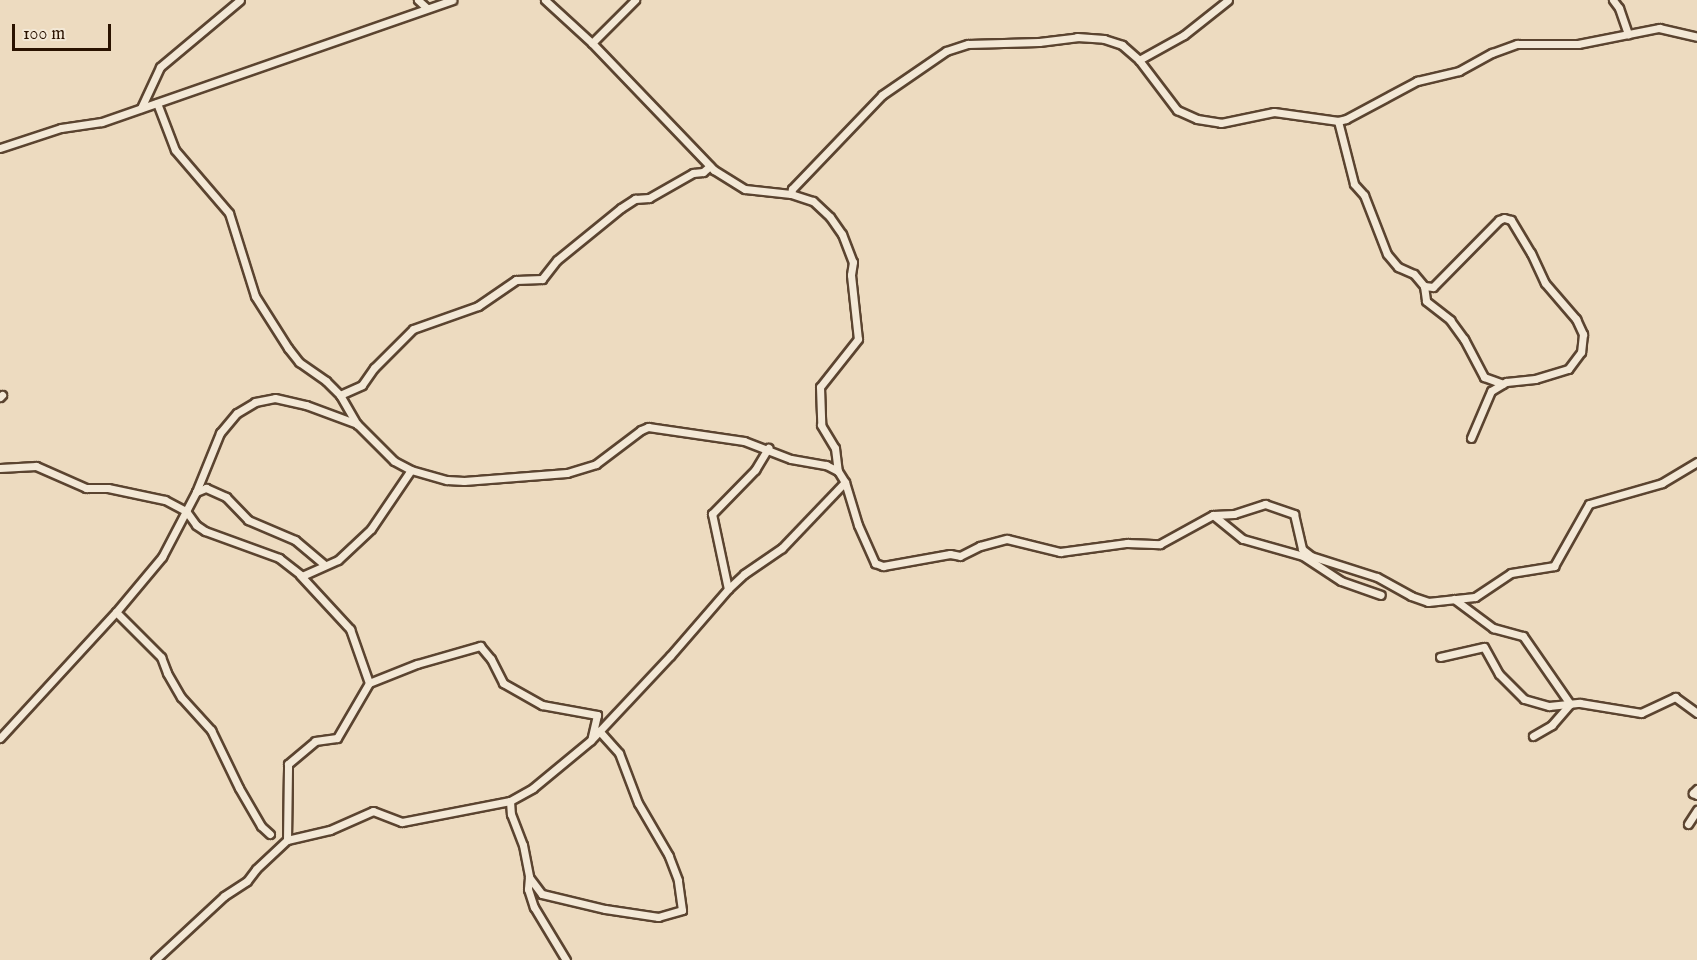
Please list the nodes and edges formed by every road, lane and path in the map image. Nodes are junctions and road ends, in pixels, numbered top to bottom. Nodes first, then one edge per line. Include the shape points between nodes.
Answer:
1 (240, 0) edge
2 (418, 0) edge
3 (452, 0) edge
4 (545, 0) edge
5 (635, 0) edge
6 (1228, 0) edge
7 (1613, 0) edge
8 (427, 8) junction
9 (1628, 34) junction
10 (1697, 38) edge
11 (592, 43) junction
12 (1139, 60) junction
13 (157, 104) junction
14 (141, 108) junction
15 (1338, 121) junction
16 (0, 147) edge
17 (710, 166) junction
18 (791, 194) junction
19 (1424, 286) junction
20 (1503, 384) junction
21 (340, 394) junction
22 (357, 424) junction
23 (1471, 438) dead end
24 (768, 448) junction
25 (1697, 462) edge
26 (0, 468) edge
27 (411, 470) junction
28 (838, 471) junction
29 (845, 483) junction
30 (196, 492) junction
31 (186, 511) junction
32 (1213, 515) junction
33 (325, 566) junction
34 (300, 575) junction
35 (728, 589) junction
36 (1381, 596) dead end
37 (1455, 599) junction
38 (116, 612) junction
39 (1440, 657) dead end
40 (369, 683) junction
41 (1570, 704) junction
42 (1697, 713) edge
43 (599, 731) junction
44 (1533, 736) dead end
45 (0, 738) edge
46 (591, 740) junction
47 (1697, 789) edge
48 (1697, 795) edge
49 (510, 801) junction
50 (1697, 810) edge
51 (1688, 824) dead end
52 (270, 834) dead end
53 (287, 840) junction
54 (530, 877) junction
55 (155, 960) edge
56 (566, 960) edge

1 - 14 street via 160,67
2 - 8 street
3 - 8 street
4 - 11 street
5 - 11 street
6 - 12 street via 1184,35
7 - 9 street
8 - 13 street
9 - 10 street via 1659,28
9 - 15 street via 1578,44 1504,47 1458,71 1417,81
11 - 17 street
12 - 15 street via 1170,104 1197,119 1221,123 1274,112
12 - 18 street via 1122,45 1104,39 1077,37 957,46 882,95
13 - 14 street
13 - 21 street via 175,150 229,213 258,302 293,355
14 - 16 street via 102,122 54,129
15 - 19 street via 1354,184 1364,195 1387,254
17 - 18 street via 745,189
17 - 21 street via 621,208 557,260 542,279 516,280 478,306 413,329 362,385
18 - 28 street via 813,201 830,217 853,262 858,339 820,387 821,425 835,448
19 - 20 street via 1426,301 1450,320 1484,377
19 - 20 street via 1438,283 1499,220 1511,220 1545,283 1576,319 1583,334 1581,352 1568,369
20 - 23 street via 1489,393
21 - 22 street
22 - 27 street via 394,461
22 - 30 street via 288,400 255,402 237,413 220,433
24 - 27 street via 722,436 648,428 596,464 567,473 464,481
24 - 28 street via 791,459
24 - 35 street via 755,470 712,514
25 - 37 street via 1662,483 1589,504 1554,566 1511,573 1474,597
26 - 31 street via 36,466 86,488 135,492
27 - 33 street via 371,529 338,560
28 - 29 street
29 - 32 street via 875,563 883,566 950,554 960,556 1007,539 1060,552 1127,543 1160,544
29 - 35 street via 782,549
30 - 31 street
30 - 33 street via 206,488 226,497 248,520 295,540
31 - 34 street via 205,531 279,558
31 - 38 street via 162,557
32 - 36 street via 1243,539 1303,556 1341,581
32 - 37 street via 1242,512 1264,504 1284,508 1294,514 1302,549 1311,556 1377,577 1428,602
33 - 34 street
34 - 40 street via 350,629
35 - 43 street
37 - 41 street via 1493,628 1523,636
38 - 45 street
38 - 52 street via 161,657 181,697 211,730 239,788
39 - 41 street via 1484,647 1498,674 1524,699 1549,706
40 - 46 street via 480,646 503,683 542,705 597,715
40 - 53 street via 337,738 315,741 288,764
41 - 42 street via 1641,713 1675,697
41 - 44 street via 1552,725
43 - 46 street
43 - 54 street via 619,753 638,803 669,856 678,879 682,910 658,917 605,909 546,896
46 - 49 street via 533,788
47 - 48 street via 1693,793
49 - 53 street via 402,822 373,811 330,830
49 - 54 street
50 - 51 street
53 - 55 street via 247,881 224,896
54 - 56 street via 528,890 534,907

